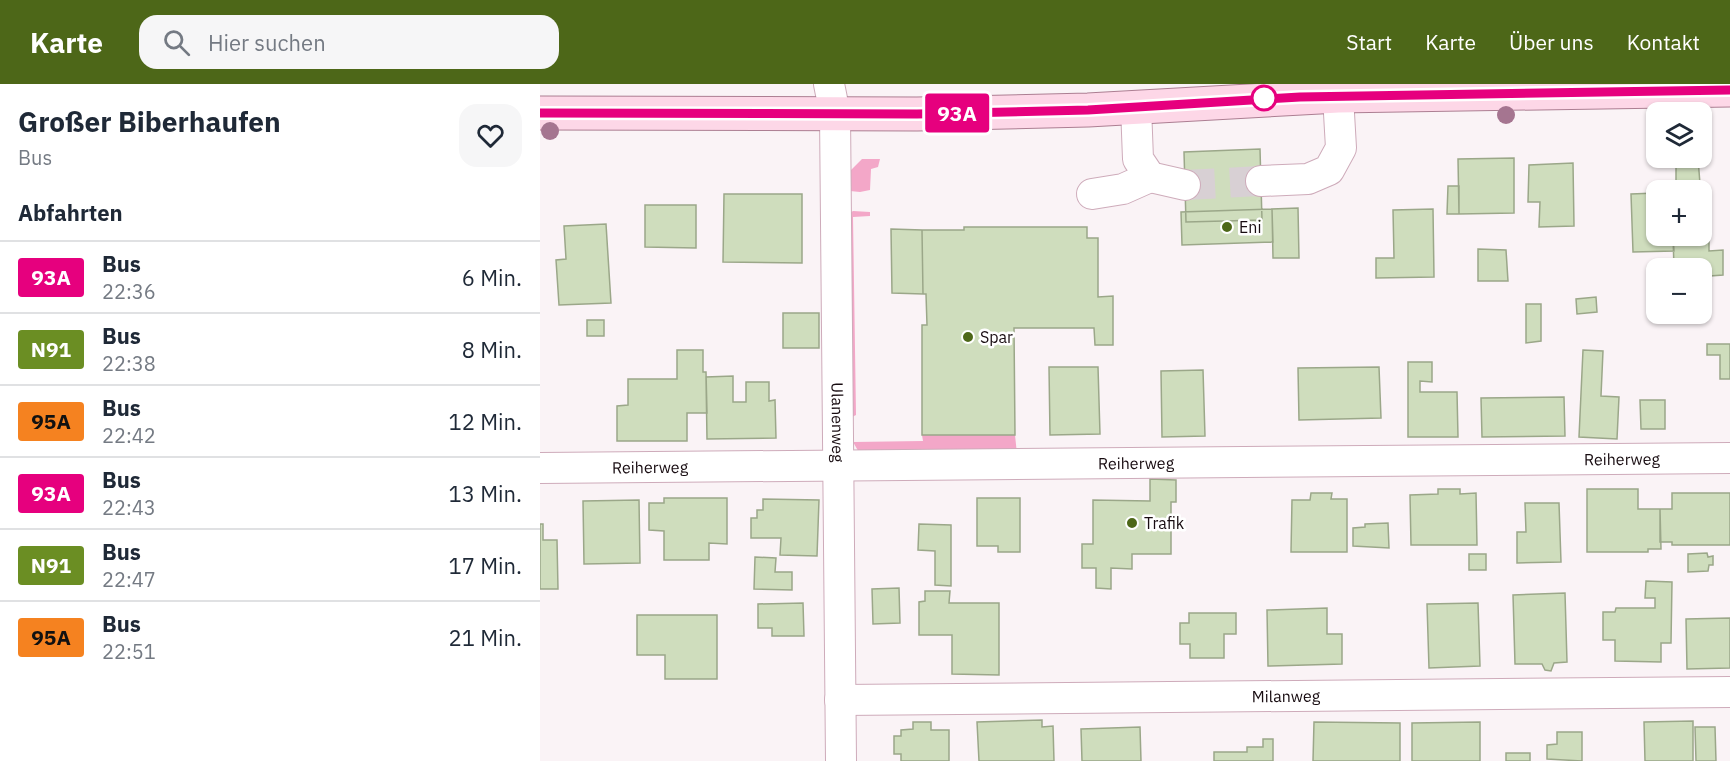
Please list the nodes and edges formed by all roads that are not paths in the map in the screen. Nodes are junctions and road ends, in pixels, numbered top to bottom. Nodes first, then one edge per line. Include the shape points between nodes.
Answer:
1 (1730, 90) edge
2 (1338, 96) junction
3 (832, 99) edge
4 (1136, 107) junction
5 (540, 112) edge
6 (1150, 177) junction
7 (1261, 181) tunnel mouth
8 (1185, 184) tunnel mouth
9 (1092, 194) dead end
10 (1730, 458) edge
11 (838, 466) junction
12 (540, 468) edge
13 (1730, 692) edge
14 (840, 700) junction
15 (841, 761) edge

1 - 2 main road
2 - 4 main road
2 - 7 street via 1341,148 1329,170 1308,179
3 - 4 main road via 917,114
3 - 5 main road
3 - 11 street, Ulanenweg
4 - 6 street via 1138,159
6 - 8 street
6 - 9 street via 1123,189
10 - 11 street, Reiherweg
11 - 12 street, Reiherweg
11 - 14 street, Ulanenweg
13 - 14 street, Milanweg
14 - 15 street, Ulanenweg

